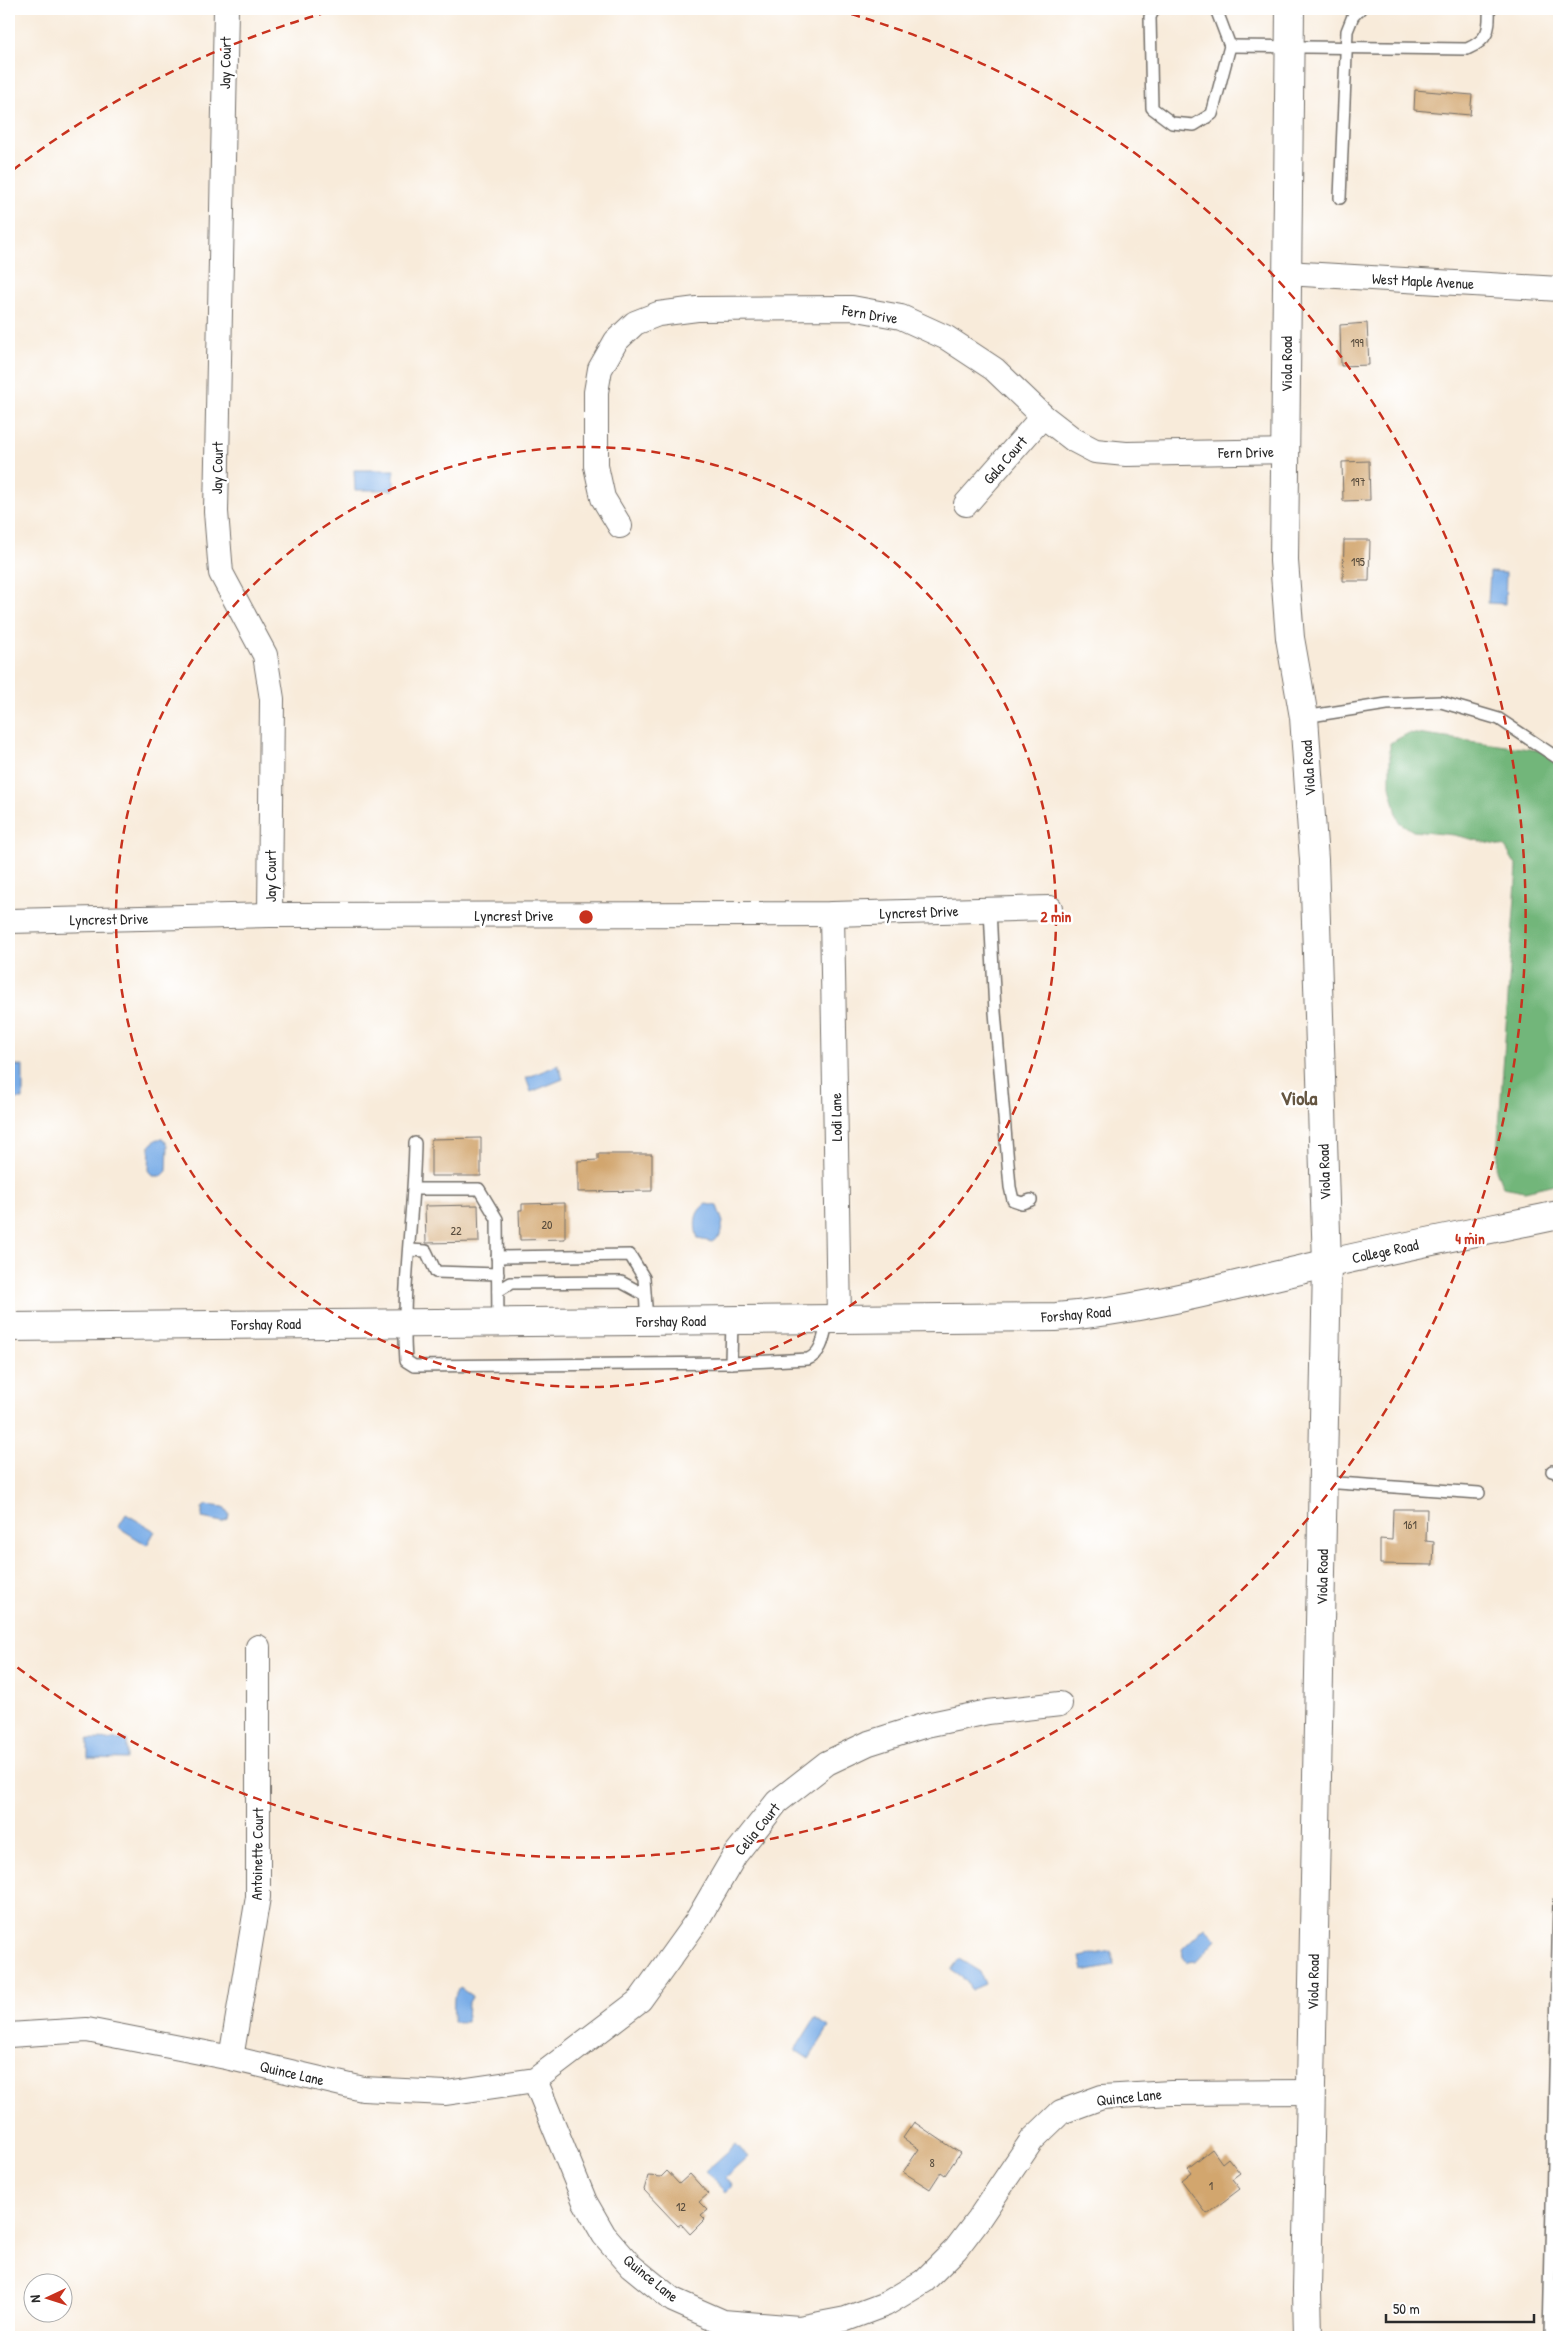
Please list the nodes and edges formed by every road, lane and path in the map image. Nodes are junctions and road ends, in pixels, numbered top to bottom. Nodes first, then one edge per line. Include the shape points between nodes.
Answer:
1 (226, 9) edge
2 (1154, 9) edge
3 (1216, 9) edge
4 (1290, 9) edge
5 (1360, 9) edge
6 (1490, 9) edge
7 (1230, 46) junction
8 (1290, 46) junction
9 (1347, 48) junction
10 (1340, 198) dead end
11 (1286, 273) junction
12 (1559, 289) edge
13 (1043, 416) junction
14 (1285, 451) junction
15 (966, 504) dead end
16 (620, 526) dead end
17 (1304, 717) junction
18 (1559, 760) edge
19 (1050, 908) dead end
20 (990, 909) junction
21 (832, 914) junction
22 (270, 916) junction
23 (9, 921) edge
24 (415, 1143) dead end
25 (414, 1189) junction
26 (1031, 1200) dead end
27 (1559, 1215) edge
28 (410, 1250) junction
29 (497, 1257) junction
30 (1328, 1264) junction
31 (498, 1274) junction
32 (498, 1291) junction
33 (646, 1308) junction
34 (833, 1319) junction
35 (732, 1320) junction
36 (498, 1322) junction
37 (405, 1323) junction
38 (9, 1327) edge
39 (731, 1363) junction
40 (1324, 1482) junction
41 (1479, 1494) dead end
42 (258, 1647) dead end
43 (1060, 1704) dead end
44 (1559, 1902) edge
45 (1558, 1985) edge
46 (9, 2034) edge
47 (230, 2058) junction
48 (535, 2080) junction
49 (1311, 2092) junction
50 (1555, 2265) edge
51 (1308, 2337) edge
52 (1549, 2337) edge

1 - 22 street, Jay Court via 216,512 220,573 264,655 272,699
2 - 7 lane via 1150,18 1152,108 1172,123 1194,126 1212,114
3 - 7 lane
4 - 8 street, Viola Road
5 - 9 lane via 1347,31
6 - 9 lane via 1490,27 1480,44 1467,50
7 - 8 lane
8 - 9 lane
8 - 11 street, Viola Road
9 - 10 lane
11 - 12 street, West Maple Avenue
11 - 14 street, Viola Road
13 - 14 street, Fern Drive via 1074,440 1095,451 1126,454
13 - 15 street, Gala Court
13 - 16 street, Fern Drive via 994,369 947,338 901,317 852,308 800,307 697,309 658,314 635,323 616,341 600,369 596,392 596,466 603,498
14 - 17 street, Viola Road via 1284,561 1290,638
17 - 18 lane via 1388,704 1441,702 1499,719
17 - 30 street, Viola Road via 1314,860
19 - 20 street, Lyncrest Drive
20 - 21 street, Lyncrest Drive
20 - 26 lane via 1010,1187 1013,1200 1022,1203
21 - 22 street, Lyncrest Drive
21 - 34 street, Lodi Lane
22 - 23 street, Lyncrest Drive
24 - 25 lane
25 - 28 lane
25 - 29 lane via 479,1189 498,1220
27 - 30 street, College Road
28 - 31 lane via 426,1251 436,1272
28 - 37 lane
29 - 31 lane
29 - 33 lane via 630,1255 644,1278
30 - 34 street, Forshay Road via 1103,1313 1056,1317
30 - 40 street, Viola Road
31 - 32 lane
32 - 33 lane via 511,1283 621,1282
32 - 36 lane
33 - 35 street, Forshay Road
33 - 36 street, Forshay Road
34 - 35 street, Forshay Road
34 - 39 lane via 815,1356
35 - 39 lane
36 - 37 street, Forshay Road
37 - 38 street, Forshay Road
37 - 39 lane via 406,1361 414,1366
40 - 41 lane
40 - 49 street, Viola Road
42 - 47 street, Antoinette Court via 258,1897
43 - 48 street, Celia Court via 988,1712 926,1725 870,1743 827,1763 777,1802 735,1855 696,1922 640,2000
44 - 45 lane
45 - 50 lane
46 - 47 street, Quince Lane via 87,2030
47 - 48 street, Quince Lane via 363,2089 446,2093
48 - 49 street, Quince Lane via 585,2202 604,2234 631,2266 673,2300 723,2322 799,2328 854,2316 886,2304 924,2281 956,2249 1032,2140 1060,2112 1102,2097
49 - 51 street, Viola Road
50 - 52 lane

